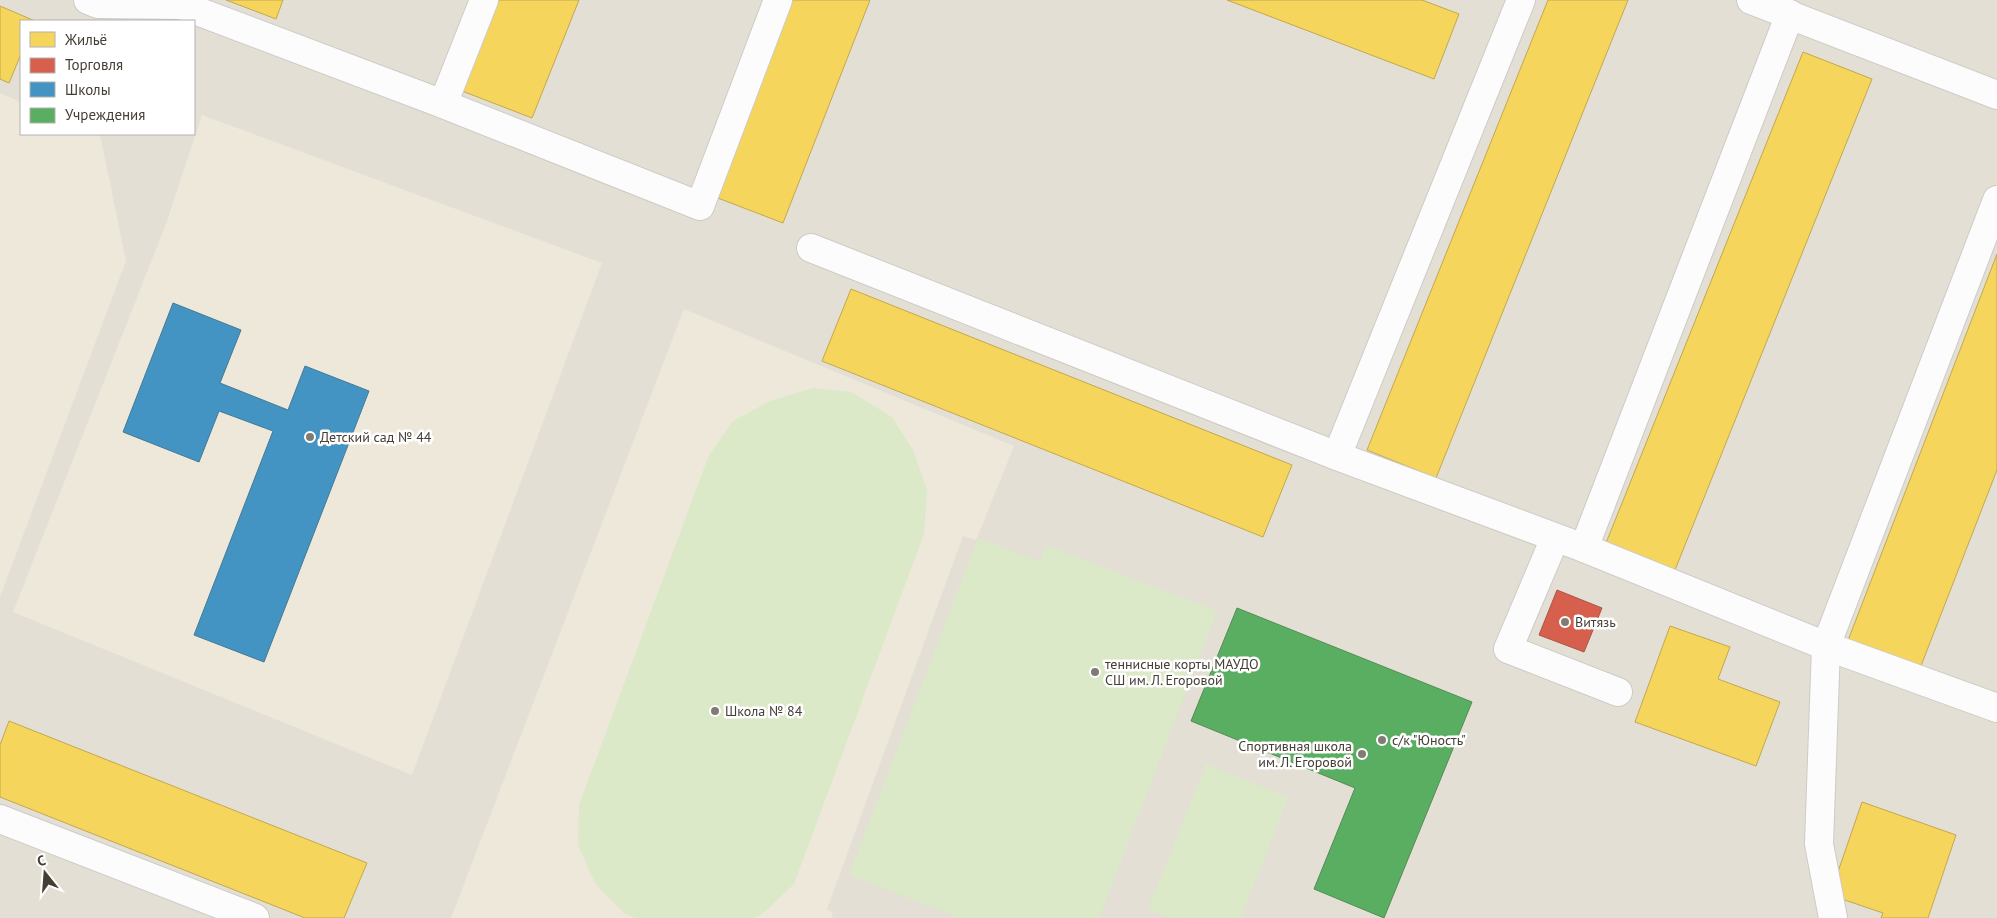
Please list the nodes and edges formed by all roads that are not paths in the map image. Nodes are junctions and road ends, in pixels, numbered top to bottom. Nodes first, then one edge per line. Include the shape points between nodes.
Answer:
1 (88, 0) edge
2 (484, 0) edge
3 (778, 0) edge
4 (1521, 0) edge
5 (1752, 0) edge
6 (182, 2) edge
7 (1790, 14) junction
8 (1997, 95) edge
9 (444, 104) junction
10 (1997, 200) edge
11 (810, 248) dead end
12 (1337, 456) junction
13 (1555, 538) junction
14 (1584, 548) junction
15 (1826, 646) junction
16 (1618, 692) dead end
17 (1997, 708) edge
18 (0, 819) edge
19 (255, 918) edge
20 (1832, 918) edge

1 - 6 lane via 98,4
2 - 9 lane
3 - 9 lane via 700,206
4 - 12 lane
5 - 7 lane
6 - 9 lane
7 - 8 lane
7 - 14 lane
10 - 15 lane
11 - 12 lane
12 - 13 lane
13 - 14 lane
13 - 16 lane via 1508,649
14 - 15 lane
15 - 17 lane
15 - 20 lane via 1819,844
18 - 19 lane

